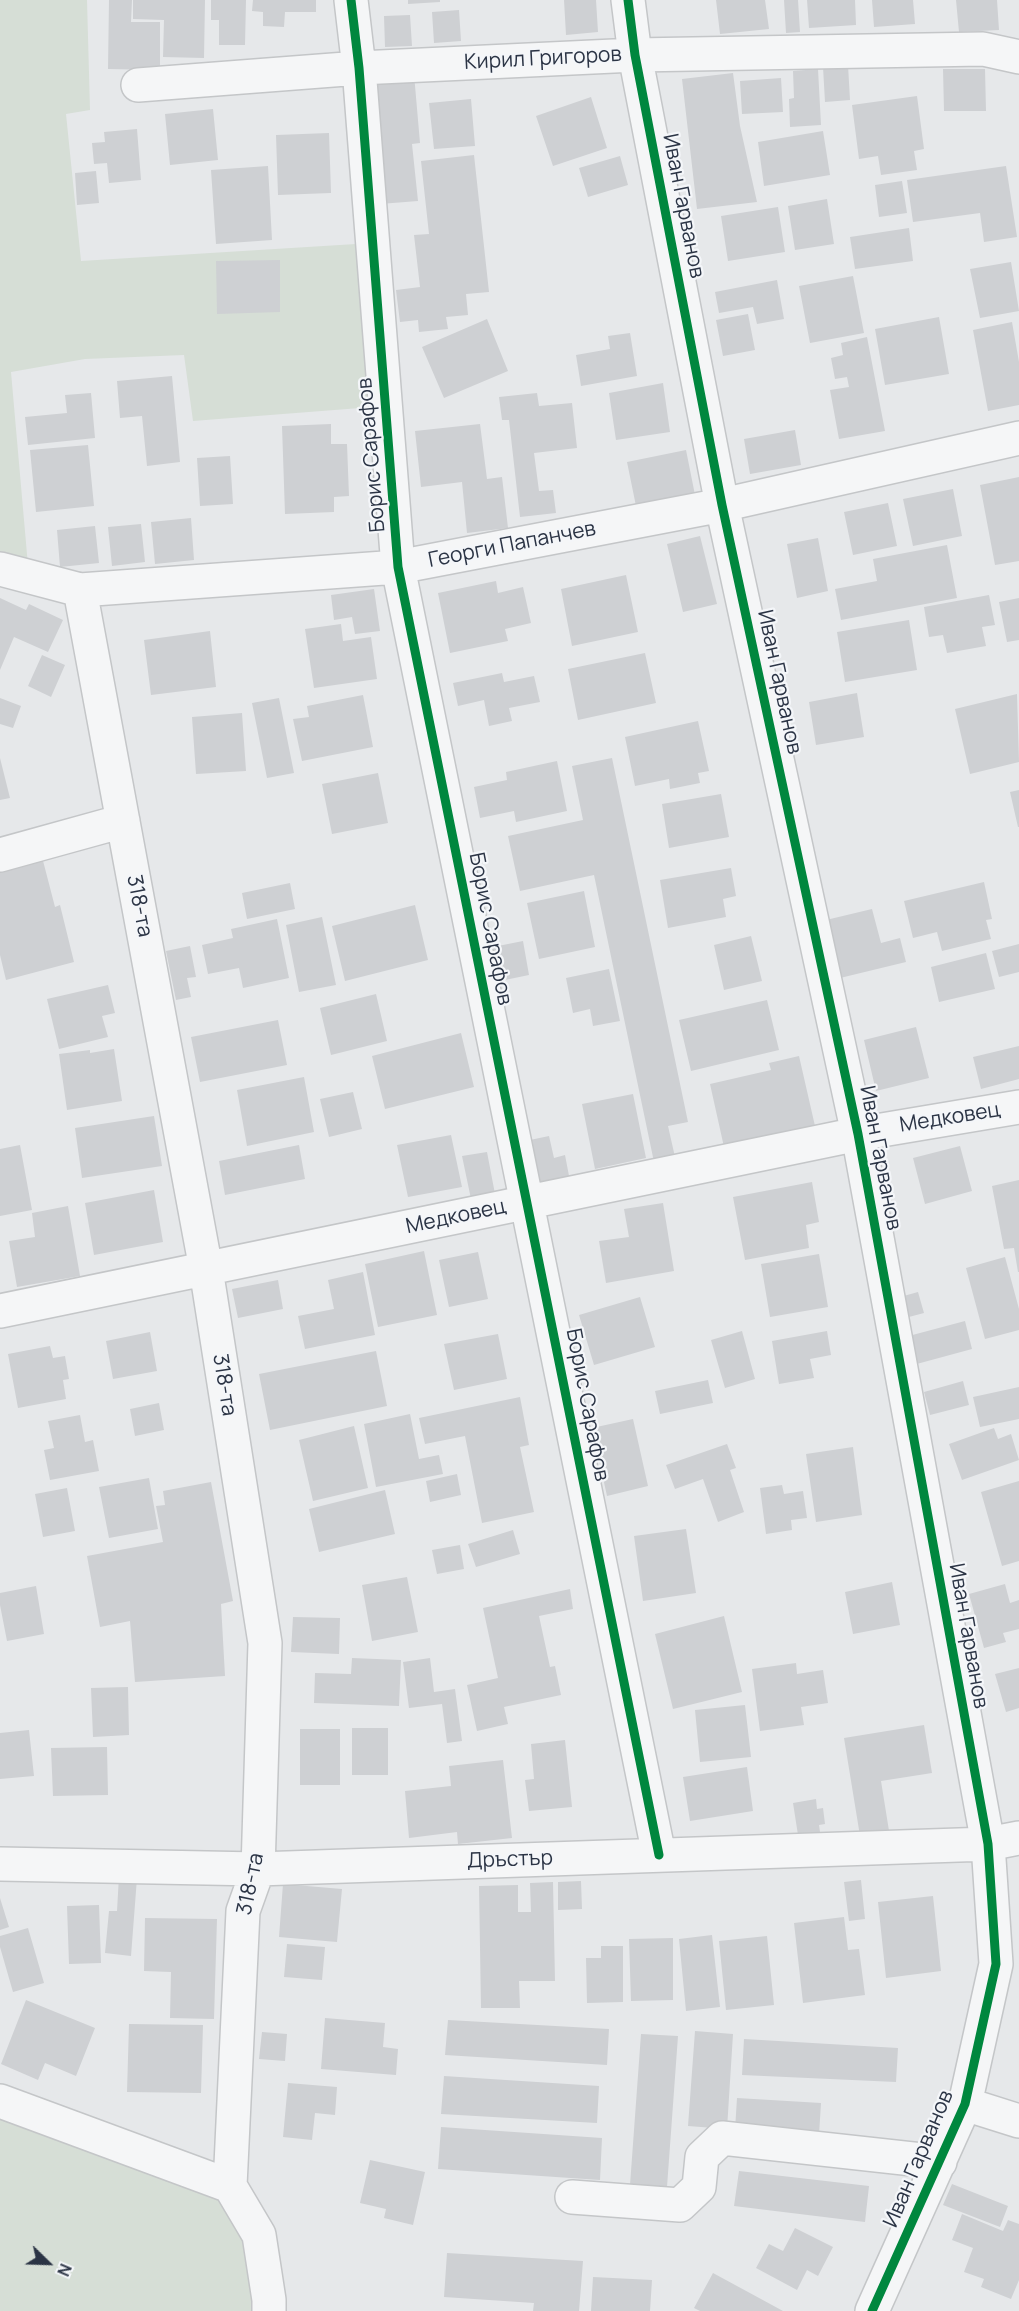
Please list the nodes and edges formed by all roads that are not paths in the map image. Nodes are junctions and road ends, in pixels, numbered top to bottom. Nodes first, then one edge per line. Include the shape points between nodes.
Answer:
1 (351, 0) edge
2 (628, 0) edge
3 (635, 55) junction
4 (1018, 66) edge
5 (359, 68) junction
6 (138, 85) dead end
7 (1019, 438) edge
8 (722, 505) junction
9 (398, 567) junction
10 (0, 569) edge
11 (80, 590) junction
12 (123, 821) junction
13 (0, 855) edge
14 (1019, 1107) edge
15 (858, 1134) junction
16 (527, 1202) junction
17 (206, 1269) junction
18 (0, 1311) edge
19 (1004, 1841) edge
20 (659, 1855) junction
21 (0, 1864) edge
22 (258, 1869) junction
23 (0, 2101) edge
24 (965, 2104) junction
25 (1019, 2121) edge
26 (940, 2162) junction
27 (230, 2186) junction
28 (572, 2197) dead end
29 (268, 2311) edge
30 (872, 2311) edge

1 - 5 street, Борис Сарафов
2 - 3 street, Иван Гарванов
3 - 4 street, Кирил Григоров via 983,49
3 - 5 street, Кирил Григоров
3 - 8 street, Иван Гарванов
5 - 6 street, Кирил Григоров
5 - 9 street, Борис Сарафов
7 - 8 street, Георги Папанчев
8 - 9 street, Георги Папанчев
8 - 15 street, Иван Гарванов
9 - 11 street, Георги Папанчев
9 - 16 street, Борис Сарафов
10 - 11 street, Георги Папанчев
11 - 12 street, 318-та
12 - 13 street
12 - 17 street, 318-та
14 - 15 street, Медковец
15 - 16 street, Медковец
15 - 19 street, Иван Гарванов
16 - 17 street, Медковец
16 - 20 street, Борис Сарафов
17 - 18 street, Медковец
17 - 22 street, 318-та via 265,1643
19 - 20 street, Дръстър
19 - 24 street, Иван Гарванов via 996,1964
20 - 22 street, Дръстър
21 - 22 street, Дръстър
22 - 27 street, 318-та via 243,1911
23 - 27 street
24 - 25 street
24 - 26 street, Иван Гарванов
26 - 28 street via 722,2138 702,2157 699,2187 680,2205
26 - 30 street, Иван Гарванов
27 - 29 street via 259,2235

